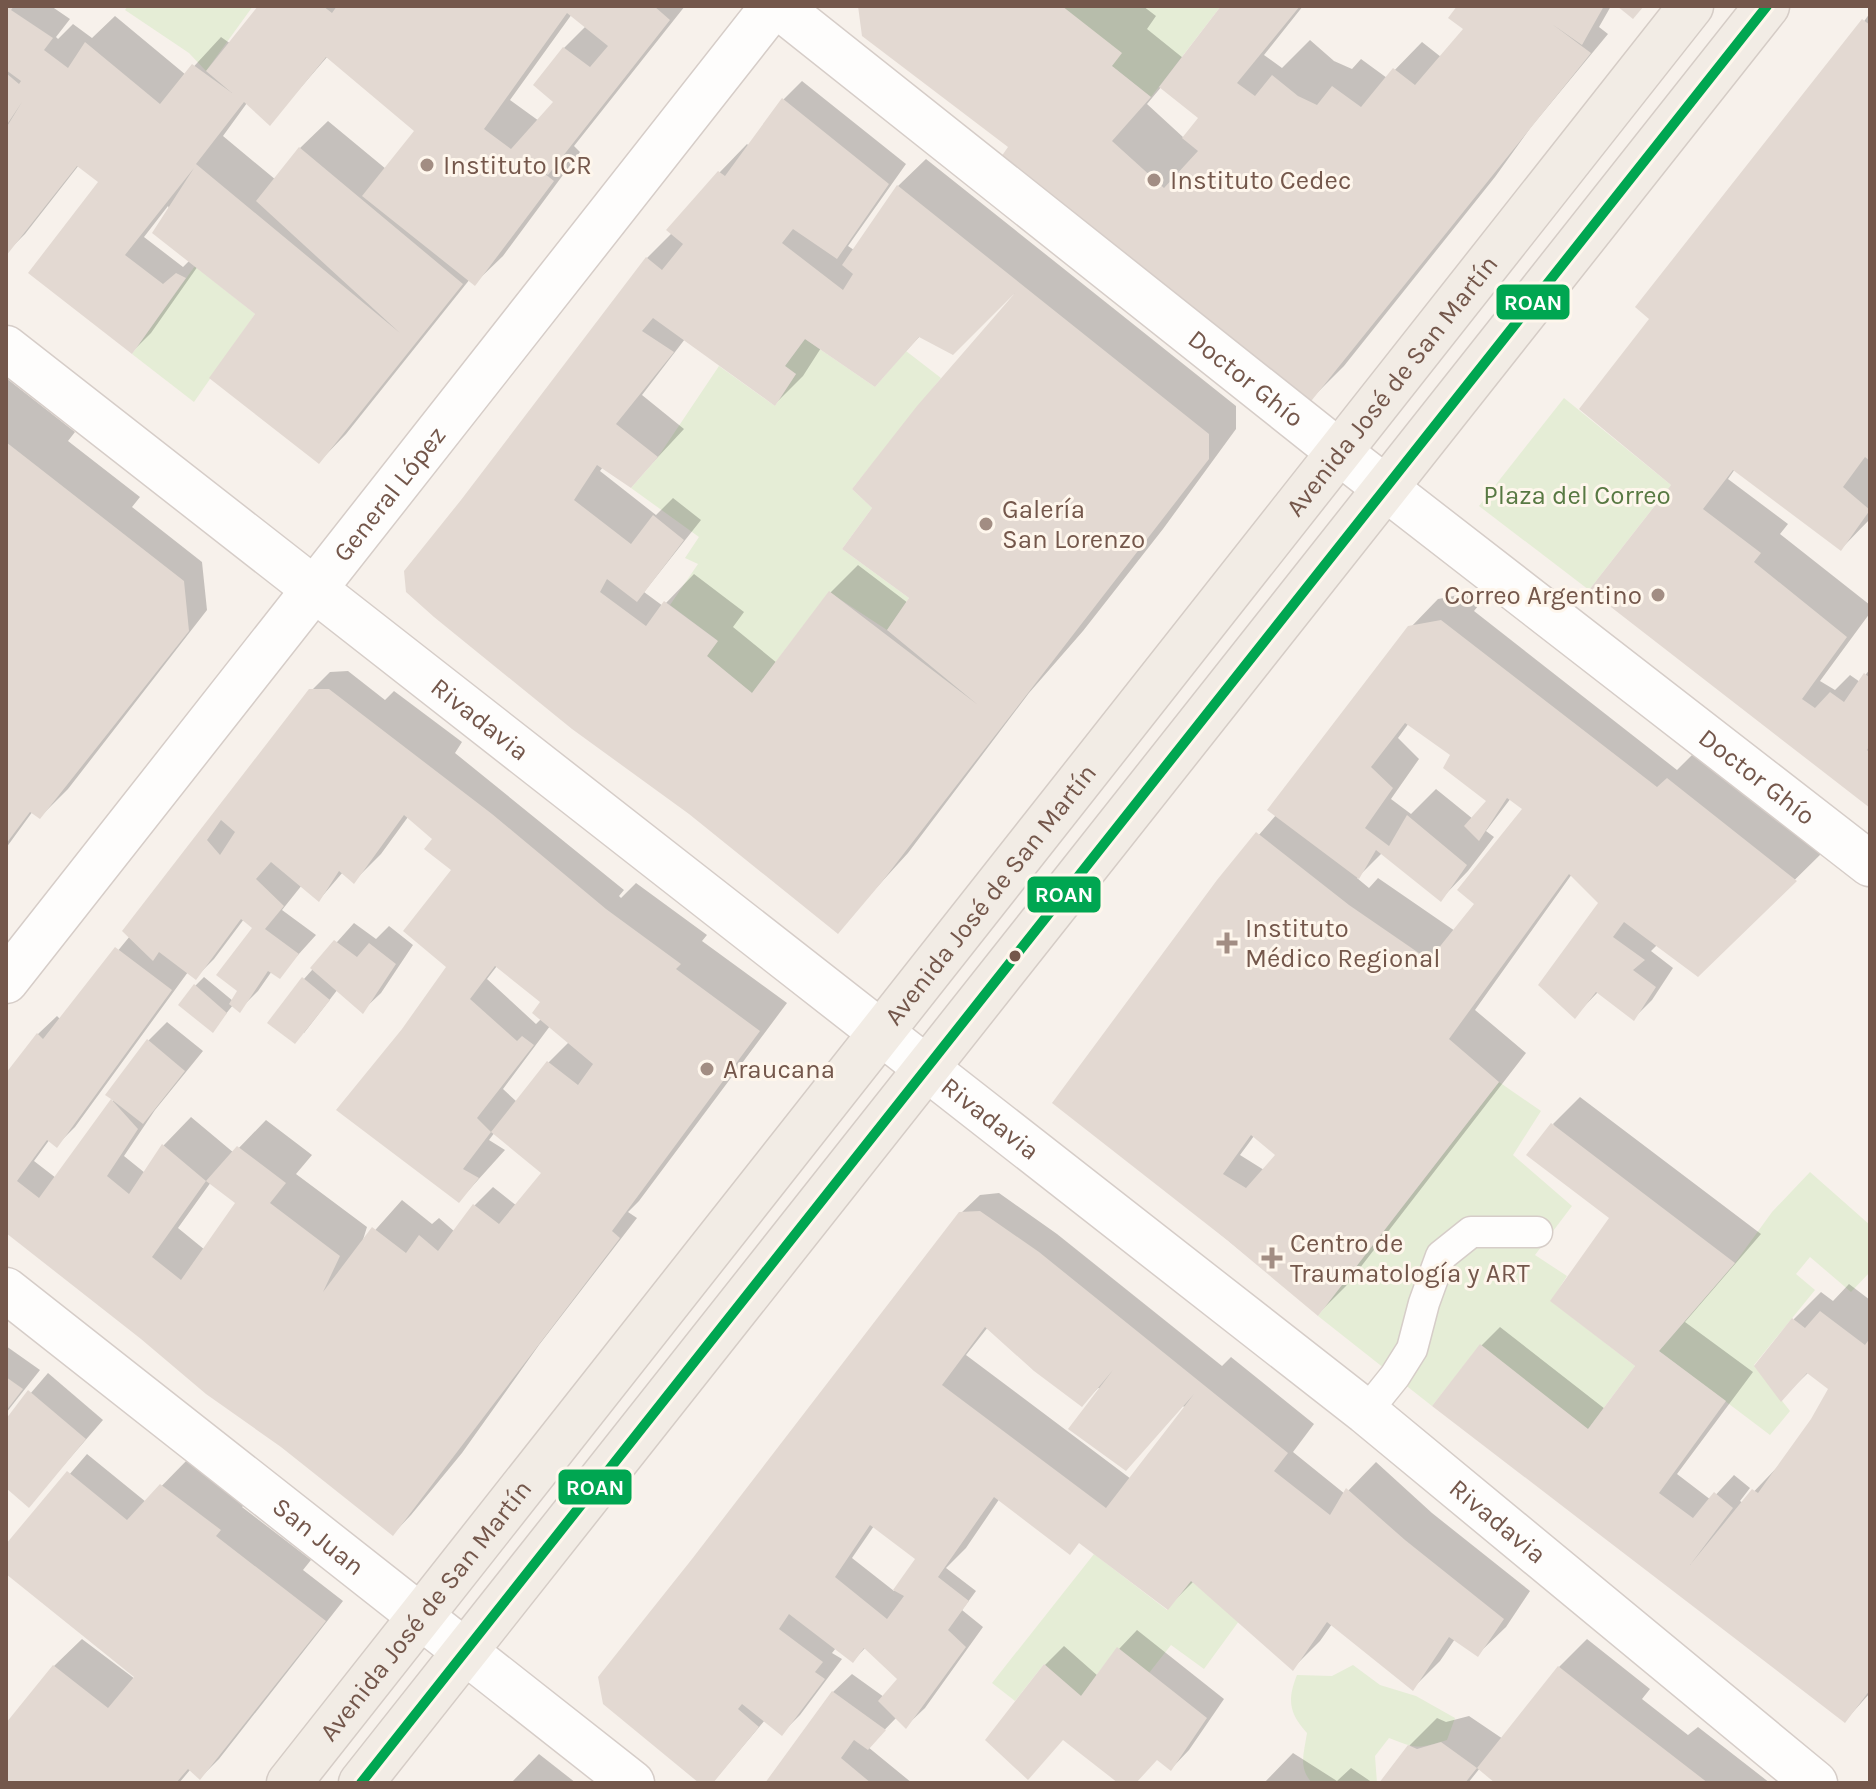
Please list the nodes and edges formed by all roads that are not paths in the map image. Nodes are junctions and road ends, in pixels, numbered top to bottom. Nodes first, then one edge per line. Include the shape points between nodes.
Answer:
1 (776, 6) edge
2 (1691, 6) edge
3 (1767, 6) edge
4 (6, 348) edge
5 (1339, 452) junction
6 (1387, 486) junction
7 (315, 591) junction
8 (1870, 864) edge
9 (6, 981) edge
10 (880, 1033) junction
11 (926, 1068) junction
12 (1537, 1232) dead end
13 (6, 1290) edge
14 (1366, 1412) junction
15 (420, 1617) junction
16 (464, 1652) junction
17 (289, 1783) edge
18 (361, 1783) edge
19 (632, 1783) edge
20 (1815, 1783) edge

1 - 5 street, Doctor Ghío
1 - 7 street, General López
2 - 5 main road, Avenida José de San Martín
3 - 6 main road
4 - 7 street, Rivadavia
5 - 6 street, Doctor Ghío
5 - 10 main road, Avenida José de San Martín
6 - 8 street, Doctor Ghío
6 - 11 main road
7 - 9 street, General López
7 - 10 street, Rivadavia
10 - 11 street, Rivadavia
10 - 15 main road, Avenida José de San Martín
11 - 14 street, Rivadavia
11 - 16 main road
12 - 14 lane via 1471,1232 1441,1256 1412,1349
13 - 15 street, San Juan
14 - 20 street, Rivadavia
15 - 16 street, San Juan
15 - 17 main road, Avenida José de San Martín
16 - 18 main road
16 - 19 street, San Juan

